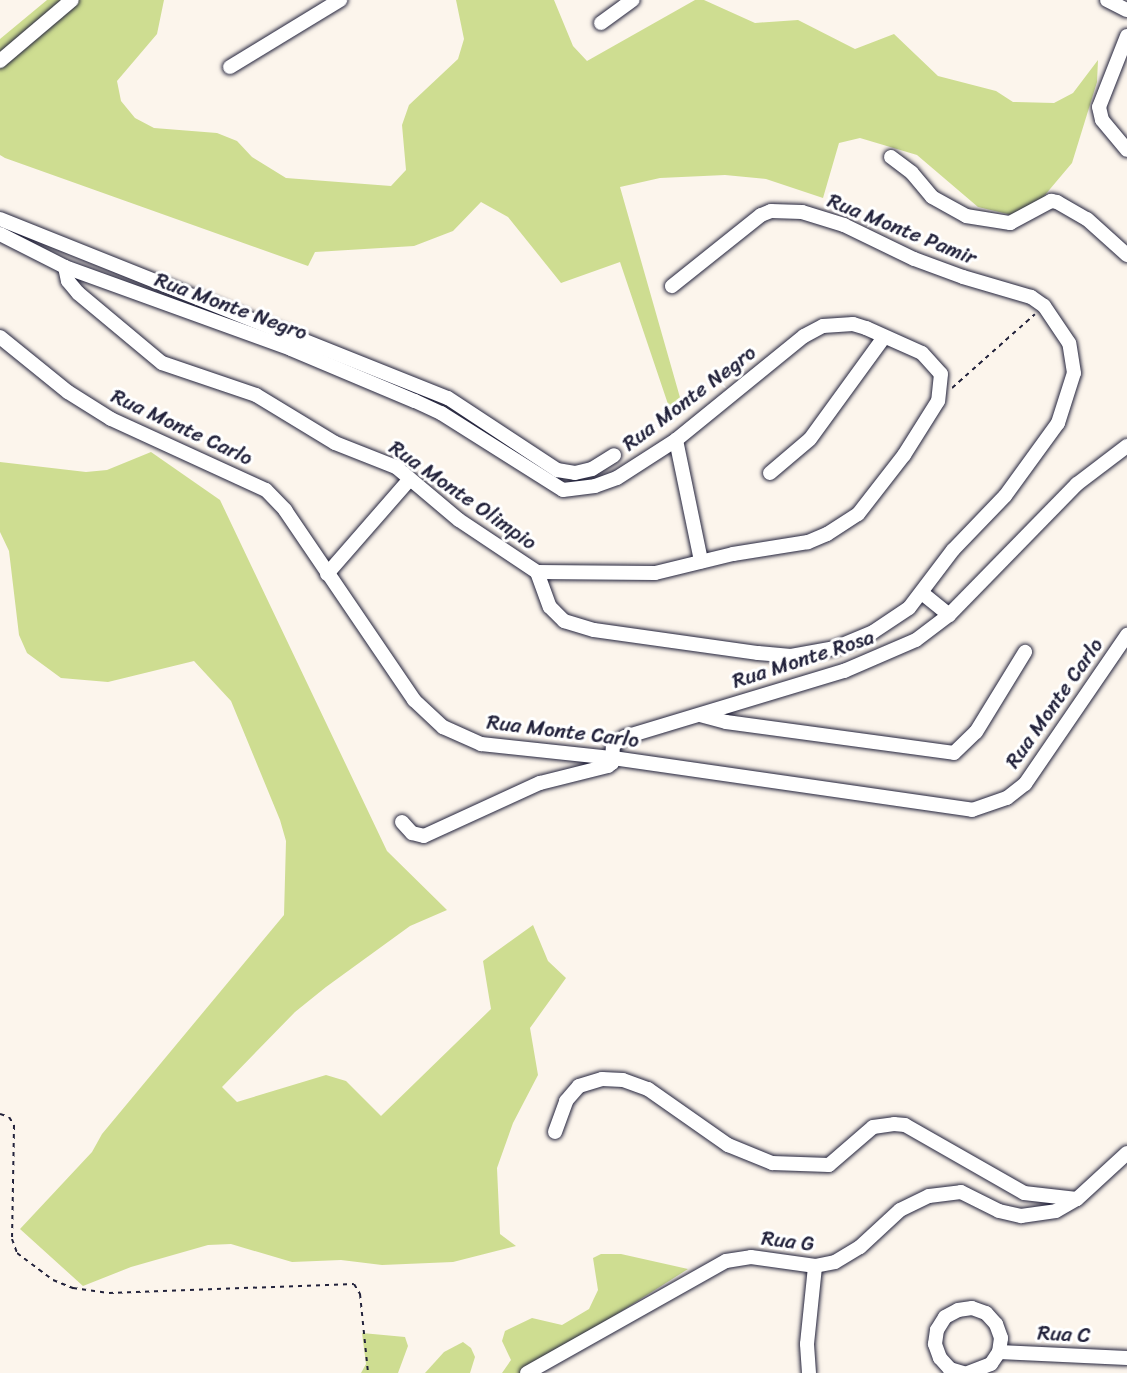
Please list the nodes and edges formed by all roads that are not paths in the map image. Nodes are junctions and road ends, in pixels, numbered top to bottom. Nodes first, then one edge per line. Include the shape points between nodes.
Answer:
1 (72, 0) edge
2 (340, 0) edge
3 (633, 0) edge
4 (1107, 0) edge
5 (1127, 10) edge
6 (601, 22) dead end
7 (1127, 36) edge
8 (0, 61) edge
9 (230, 67) dead end
10 (1127, 150) edge
11 (891, 156) dead end
12 (0, 219) edge
13 (0, 234) edge
14 (1127, 255) edge
15 (65, 267) junction
16 (672, 286) dead end
17 (0, 337) edge
18 (884, 337) junction
19 (676, 440) junction
20 (1126, 449) edge
21 (614, 455) dead end
22 (770, 473) dead end
23 (410, 479) junction
24 (700, 561) junction
25 (537, 572) junction
26 (327, 574) junction
27 (922, 593) junction
28 (949, 615) junction
29 (1127, 635) edge
30 (1025, 652) dead end
31 (700, 715) junction
32 (613, 758) junction
33 (402, 822) dead end
34 (555, 1132) dead end
35 (1127, 1153) edge
36 (1077, 1198) junction
37 (815, 1266) junction
38 (999, 1352) junction
39 (1127, 1358) edge
40 (527, 1373) edge
41 (809, 1373) edge
42 (963, 1373) edge
43 (968, 1373) edge

1 - 8 street
2 - 9 street
3 - 6 street
4 - 5 street
7 - 10 street via 1099,107 1102,120
11 - 14 street via 932,197 966,216 1010,223 1051,201 1057,202 1087,219
12 - 21 street via 448,398 557,470 575,473 592,469
13 - 15 street, Rua Monte Negro
15 - 19 street, Rua Monte Negro via 291,349 415,401 441,413 563,490 595,486 617,478
15 - 23 street, Rua Monte Olimpio via 68,281 78,293 144,352 175,370 256,395 335,443 386,461
16 - 27 street, Rua Monte Pamir via 761,215 784,210 844,225 914,259 963,277 1005,286 1044,306 1069,343 1074,373 1066,406 1005,496 946,558
17 - 26 street, Rua Monte Carlo via 101,414 266,490 285,510
18 - 19 street, Rua Monte Negro via 854,324 823,326 804,336
18 - 22 street via 810,439
18 - 24 street, Rua Monte Negro via 932,361 940,374 938,401 904,455 846,524 808,542
19 - 24 street
20 - 28 street, Rua Monte Rosa via 1077,484
23 - 25 street, Rua Monte Olimpio via 459,520
23 - 26 street
24 - 25 street via 637,575
25 - 27 street, Rua Monte Olimpio via 550,607 573,625 791,656 835,648 873,632 909,608
26 - 32 street, Rua Monte Carlo via 414,700 443,727 497,748
27 - 28 street
28 - 31 street, Rua Monte Rosa via 916,640 862,665
29 - 32 street, Rua Monte Carlo via 1025,784 1007,798 972,810
30 - 31 street via 976,732 954,753 726,722
31 - 32 street, Rua Monte Rosa via 620,739 613,745
32 - 33 street via 608,766 540,783 424,836 412,833
34 - 36 street via 566,1101 579,1086 602,1079 623,1080 648,1089 728,1145 772,1162 829,1165 873,1127 905,1125 1024,1193
35 - 36 street, Rua G
36 - 37 street, Rua G via 1056,1211 1021,1216 999,1211 961,1192 929,1196 900,1210 860,1247 835,1262
37 - 40 street, Rua G via 751,1257 726,1261
37 - 41 street via 807,1344
38 - 39 street, Rua C
38 - 42 street via 998,1331 986,1313 972,1308 958,1310 941,1323 935,1344 950,1369
38 - 43 street via 991,1364

